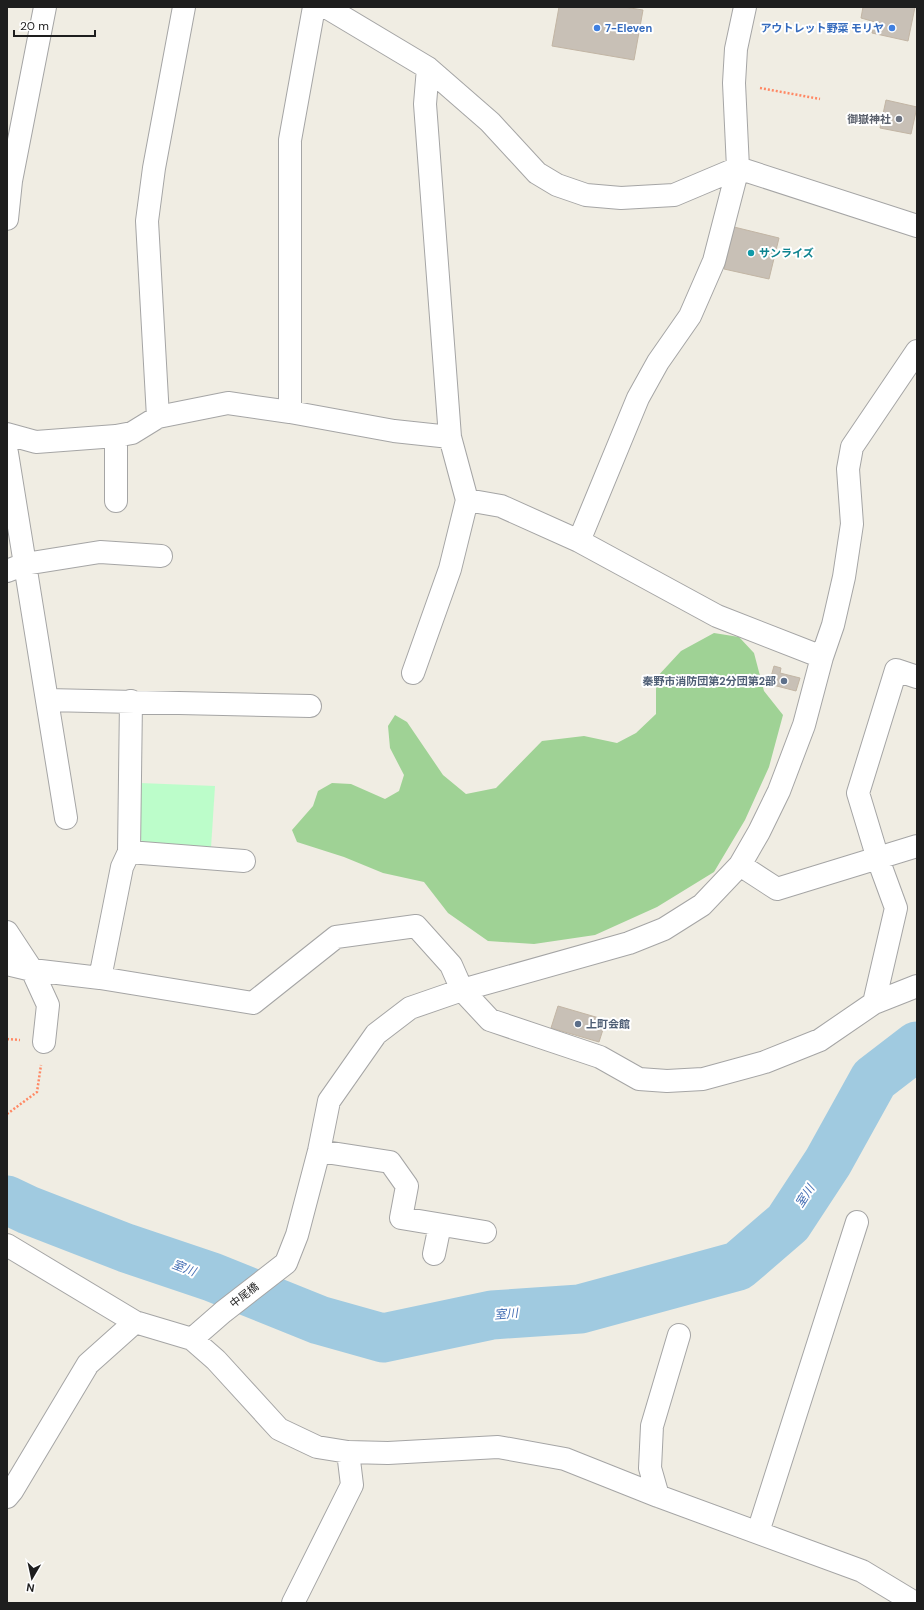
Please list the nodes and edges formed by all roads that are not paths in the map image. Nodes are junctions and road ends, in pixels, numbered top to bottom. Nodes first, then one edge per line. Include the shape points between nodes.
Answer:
1 (45, 7) edge
2 (184, 7) edge
3 (314, 7) edge
4 (326, 7) edge
5 (745, 7) edge
6 (428, 68) junction
7 (738, 168) junction
8 (7, 218) edge
9 (917, 226) edge
10 (917, 351) edge
11 (290, 412) junction
12 (158, 417) junction
13 (7, 434) edge
14 (116, 436) junction
15 (450, 437) junction
16 (7, 454) edge
17 (467, 500) junction
18 (116, 501) dead end
19 (579, 541) junction
20 (161, 556) dead end
21 (16, 568) edge
22 (822, 657) junction
23 (413, 673) dead end
24 (917, 677) edge
25 (47, 700) junction
26 (131, 701) junction
27 (310, 706) dead end
28 (66, 818) dead end
29 (917, 846) edge
30 (129, 852) junction
31 (878, 859) junction
32 (244, 861) dead end
33 (740, 865) junction
34 (7, 932) edge
35 (7, 964) edge
36 (32, 970) junction
37 (100, 978) junction
38 (917, 986) edge
39 (462, 990) junction
40 (874, 1003) junction
41 (44, 1042) dead end
42 (319, 1151) junction
43 (857, 1222) dead end
44 (440, 1225) junction
45 (485, 1232) dead end
46 (7, 1245) edge
47 (434, 1254) dead end
48 (135, 1322) junction
49 (679, 1335) dead end
50 (192, 1339) junction
51 (348, 1452) junction
52 (658, 1496) junction
53 (7, 1497) edge
54 (758, 1532) junction
55 (908, 1601) edge
56 (293, 1603) edge

1 - 8 street via 11,181
2 - 12 street via 154,168 147,221
3 - 11 street via 290,140
4 - 6 street
5 - 7 street via 736,49 734,83
6 - 7 street via 490,122 536,173 557,185 586,195 621,198 674,195
6 - 15 street via 425,104
7 - 9 street
7 - 19 street via 714,261 690,316 658,362 638,398
10 - 22 street, 中尾橋 via 852,447 848,469 852,524 850,539 833,625
11 - 12 street via 228,403
11 - 15 street via 394,431
12 - 14 street via 132,433
13 - 14 street via 36,442
14 - 18 street
15 - 17 street
16 - 21 street
17 - 19 street via 500,506
17 - 23 street via 450,569
19 - 22 street via 717,616
20 - 21 street via 100,552
21 - 25 street
22 - 33 street, 中尾橋 via 804,725 779,791
24 - 31 street via 896,670 858,793
25 - 26 street
25 - 28 street
26 - 27 street
26 - 30 street
29 - 31 street
30 - 32 street
30 - 37 street via 122,867
31 - 33 street via 777,889
31 - 40 street via 896,908
33 - 39 street, 中尾橋 via 702,905 664,929 629,943
34 - 36 street
35 - 36 street
36 - 37 street
36 - 41 street via 48,1005
37 - 39 street via 253,1003 336,937 416,926 450,965
38 - 40 street
39 - 40 street via 490,1020 600,1056 639,1079 667,1081 703,1079 765,1062 820,1040
39 - 42 street, 中尾橋 via 410,1008 376,1034 329,1101
42 - 44 street via 390,1162 407,1186 402,1218
42 - 50 street, 中尾橋 via 298,1235 286,1263
43 - 54 street
44 - 45 street
44 - 47 street
46 - 48 street
48 - 50 street
48 - 53 street via 88,1364
49 - 52 street via 652,1426 650,1468
50 - 51 street via 216,1360 280,1429 317,1448
51 - 52 street via 388,1453 498,1446 565,1459
51 - 56 street via 352,1485
52 - 54 street
54 - 55 street via 862,1571

